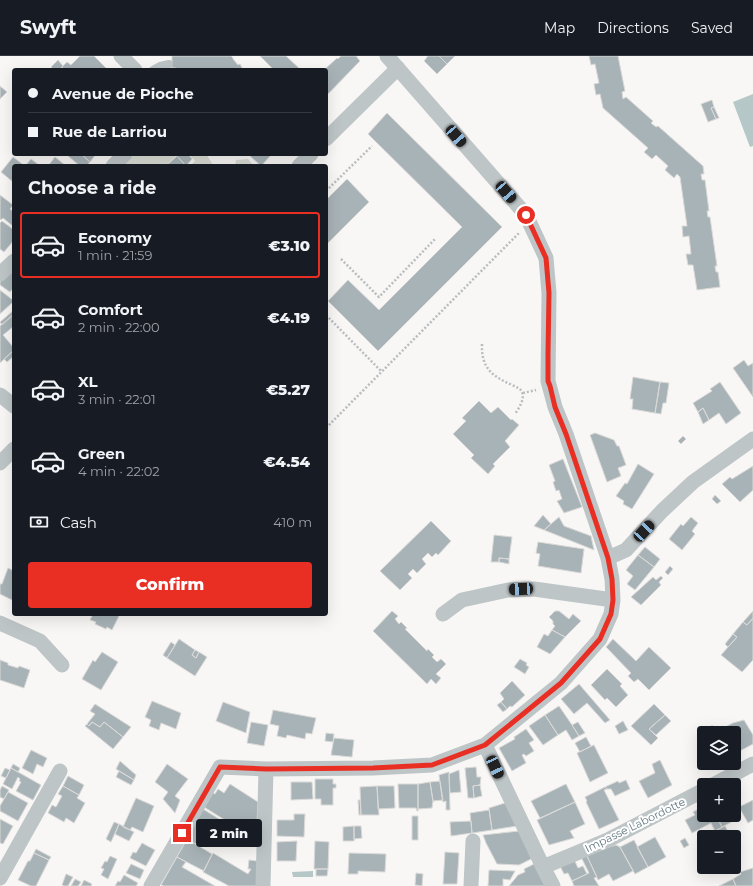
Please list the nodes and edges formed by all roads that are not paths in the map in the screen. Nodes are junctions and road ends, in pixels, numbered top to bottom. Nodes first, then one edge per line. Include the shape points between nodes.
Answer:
1 (121, 56) edge
2 (387, 56) edge
3 (169, 64) dead end
4 (133, 68) edge
5 (156, 68) edge
6 (398, 68) junction
7 (328, 137) edge
8 (123, 156) edge
9 (309, 156) edge
10 (115, 164) edge
11 (301, 164) edge
12 (12, 263) edge
13 (0, 274) edge
14 (0, 395) edge
15 (12, 404) edge
16 (753, 439) edge
17 (12, 451) edge
18 (0, 463) edge
19 (608, 558) junction
20 (613, 600) junction
21 (443, 614) dead end
22 (0, 623) edge
23 (62, 665) dead end
24 (485, 745) junction
25 (753, 764) edge
26 (266, 769) junction
27 (60, 771) dead end
28 (726, 778) edge
29 (697, 794) edge
30 (473, 841) dead end
31 (543, 867) junction
32 (0, 878) edge
33 (151, 886) edge
34 (263, 886) edge
35 (471, 886) edge
36 (553, 886) edge

1 - 4 street
2 - 6 street
3 - 5 lane
6 - 7 street
6 - 19 street via 526,215 546,258 549,293 548,381
8 - 10 street
9 - 11 street
12 - 13 street
14 - 15 street
16 - 19 street via 693,482 626,550
17 - 18 street
19 - 20 street
20 - 21 street via 534,589 508,590 462,600
20 - 24 street via 611,614 600,639 561,683
22 - 23 street via 40,641
24 - 26 street via 432,765
24 - 31 street
25 - 28 street
26 - 33 street via 220,767
26 - 34 street
27 - 32 street
29 - 31 street, Impasse Labordotte via 608,840
30 - 35 street
31 - 36 street

